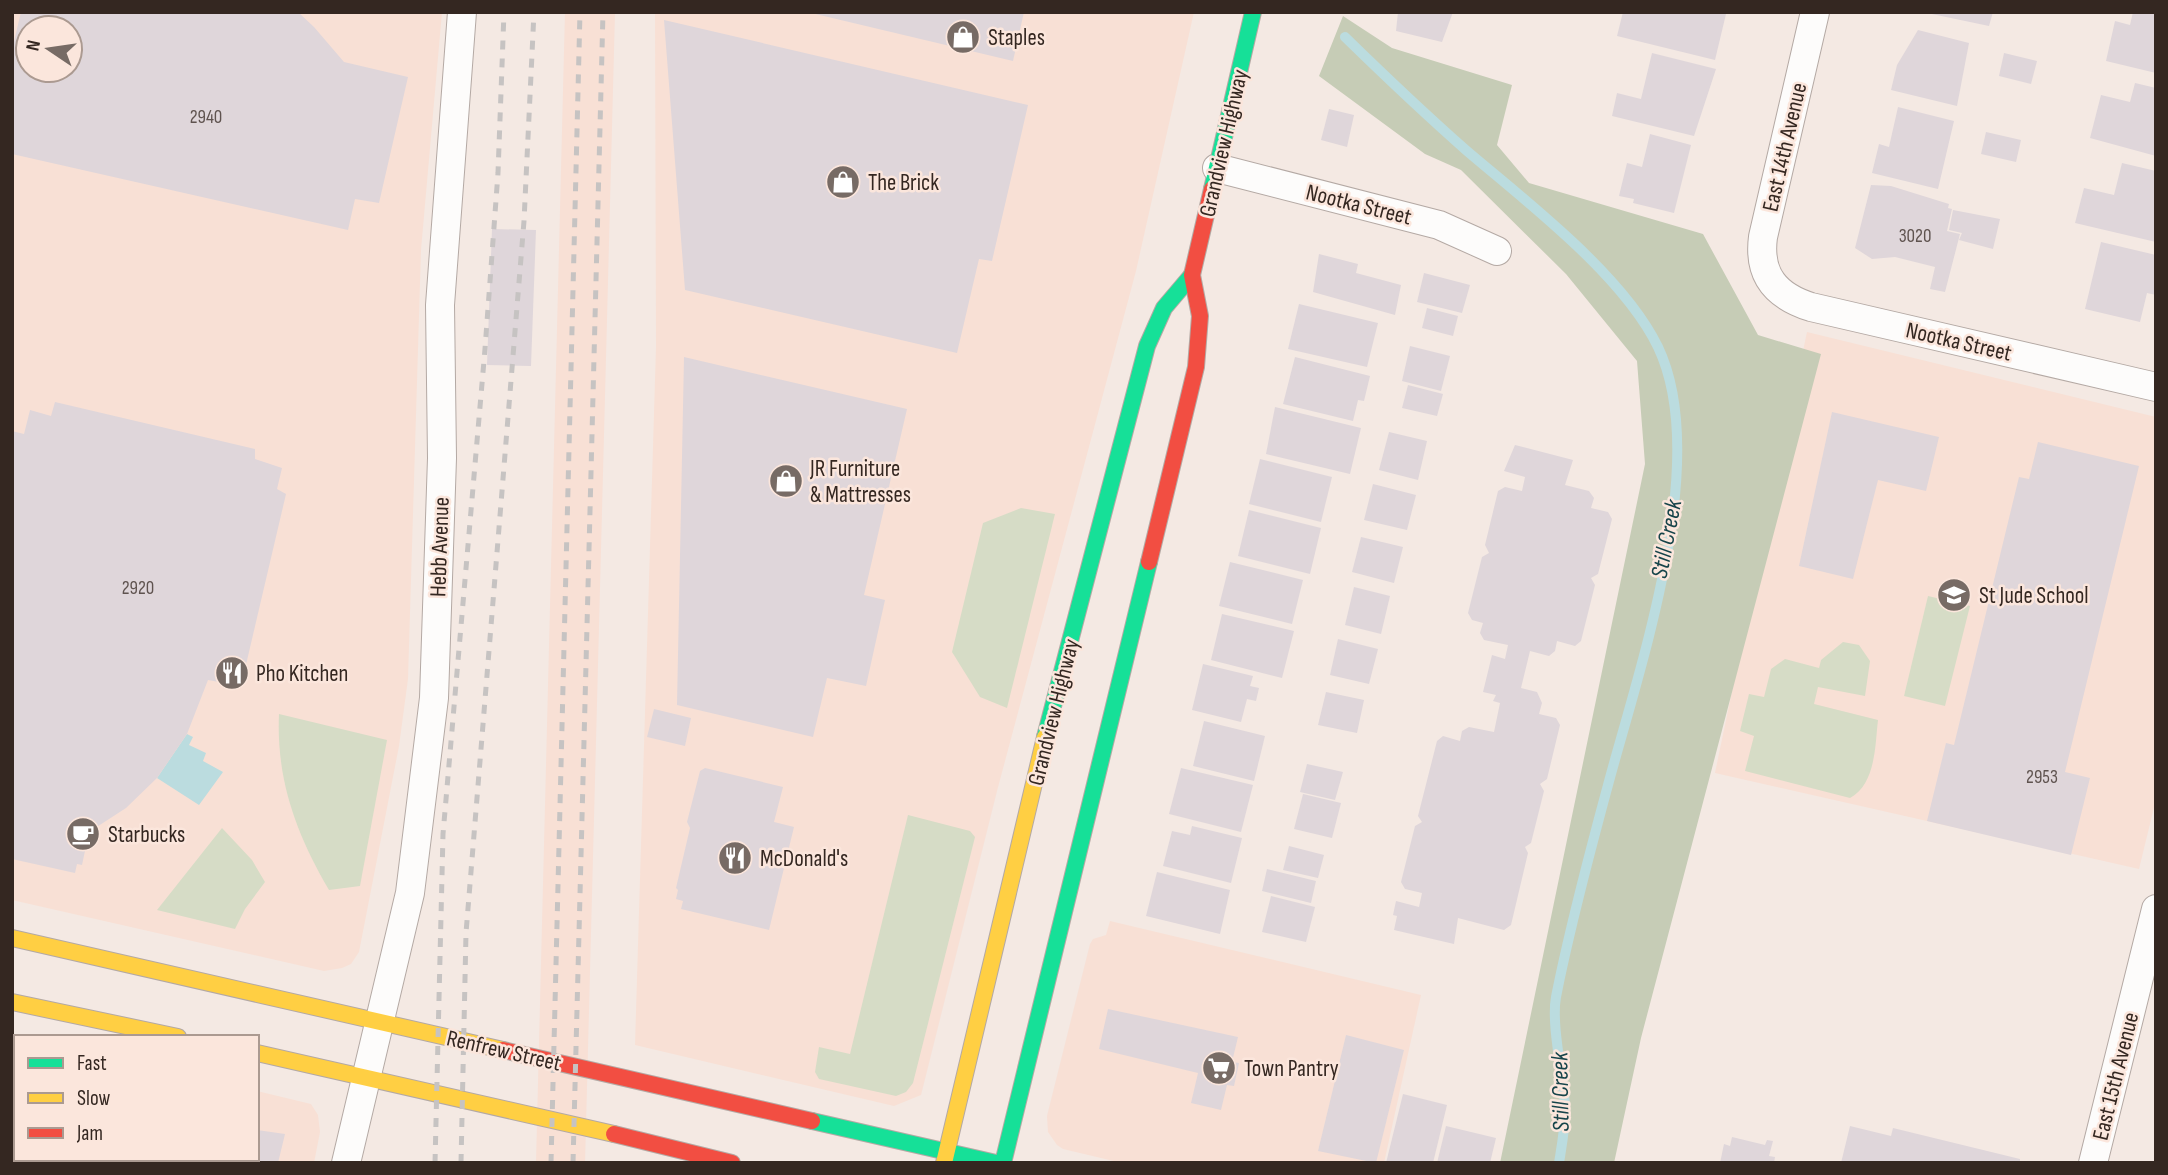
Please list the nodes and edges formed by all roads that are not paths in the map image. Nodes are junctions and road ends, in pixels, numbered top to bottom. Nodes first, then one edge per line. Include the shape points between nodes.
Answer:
1 (462, 12) edge
2 (1253, 12) edge
3 (1815, 12) edge
4 (1217, 168) junction
5 (1497, 251) dead end
6 (1192, 275) junction
7 (1769, 280) joint
8 (2156, 387) edge
9 (2156, 909) edge
10 (12, 938) edge
11 (12, 1002) edge
12 (380, 1022) junction
13 (168, 1035) edge
14 (259, 1053) edge
15 (366, 1077) junction
16 (945, 1157) edge
17 (346, 1163) edge
18 (732, 1163) edge
19 (996, 1163) edge
20 (1003, 1163) edge
21 (2093, 1163) edge

1 - 12 street, Hebb Avenue via 440,305 442,458 434,698 410,893
2 - 4 main road, Grandview Highway
3 - 7 street, East 14th Avenue via 1763,237 1761,254
4 - 5 street, Nootka Street via 1439,225
4 - 6 main road, Grandview Highway
6 - 16 main road, Grandview Highway via 1164,307 1129,407
6 - 20 main road, Grandview Highway via 1200,316 1196,367
7 - 8 street, Nootka Street via 1784,295 1811,307
9 - 21 street, East 15th Avenue
10 - 12 main road, Renfrew Street
11 - 13 main road
12 - 15 street, Hebb Avenue
12 - 16 main road, Renfrew Street
14 - 15 main road
15 - 17 street, Hebb Avenue
15 - 18 main road
16 - 19 main road, Renfrew Street

